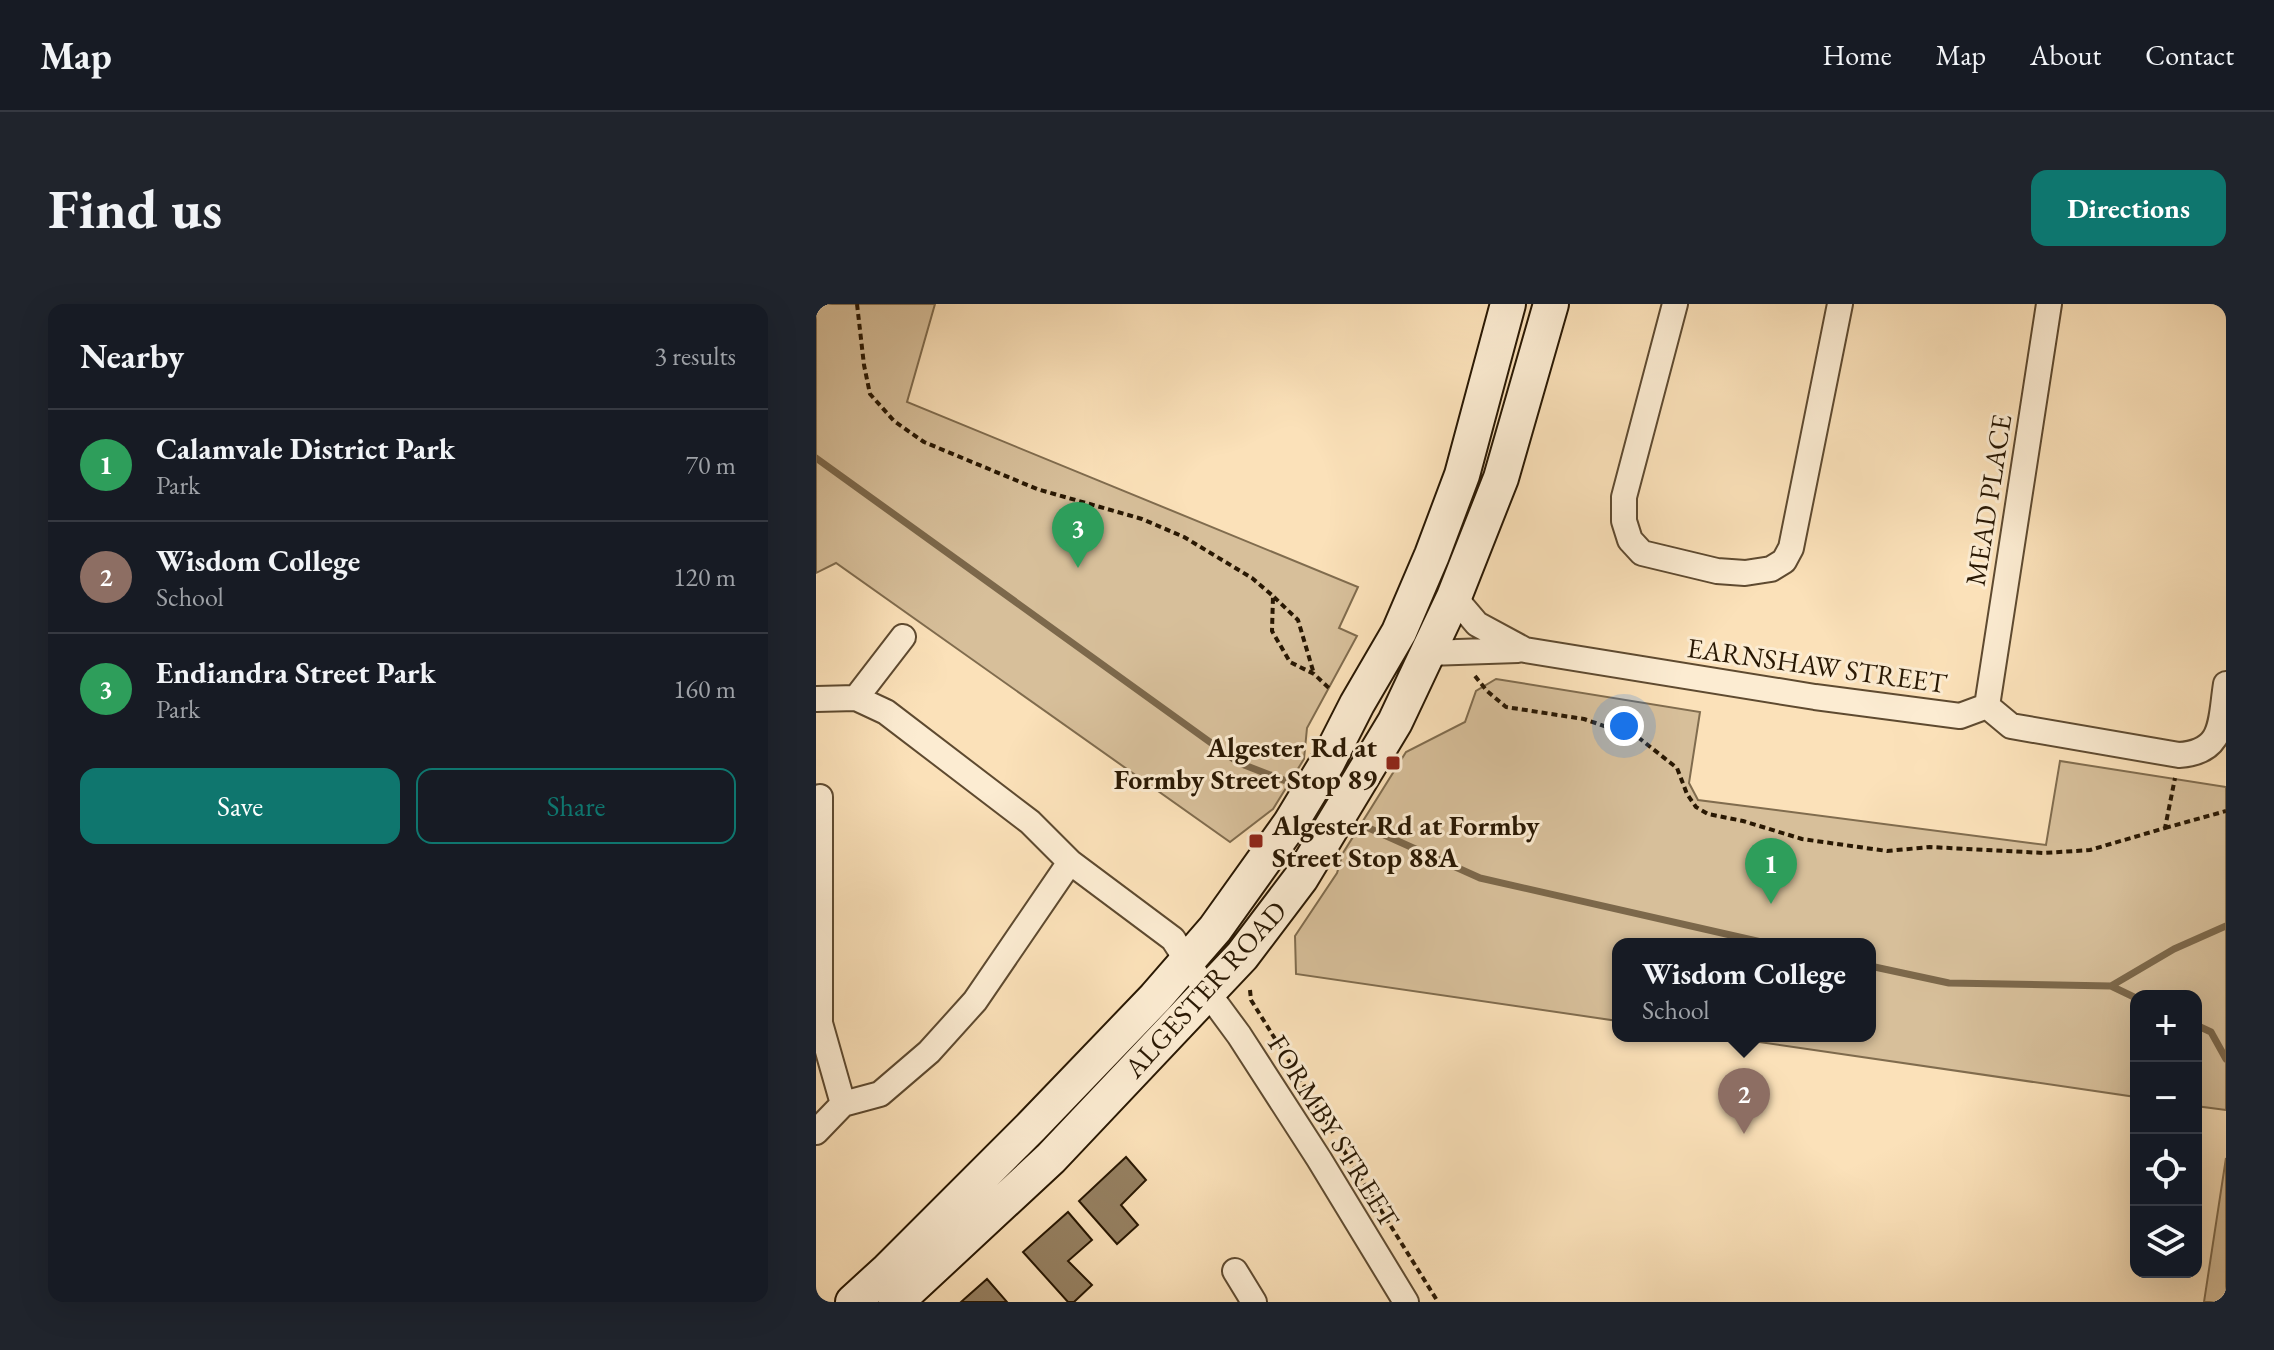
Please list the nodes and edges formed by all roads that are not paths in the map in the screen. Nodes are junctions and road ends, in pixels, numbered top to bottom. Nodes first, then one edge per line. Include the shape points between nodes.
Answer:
1 (1508, 304) edge
2 (1551, 304) edge
3 (1675, 304) edge
4 (1840, 304) edge
5 (2049, 304) edge
6 (1454, 597) junction
7 (903, 637) dead end
8 (1525, 650) junction
9 (1428, 653) junction
10 (2226, 684) edge
11 (856, 698) junction
12 (816, 699) edge
13 (1987, 706) junction
14 (820, 797) dead end
15 (1070, 862) junction
16 (1188, 961) junction
17 (1208, 993) junction
18 (843, 1104) junction
19 (816, 1132) edge
20 (1235, 1271) dead end
21 (1398, 1299) edge
22 (853, 1302) edge
23 (896, 1302) edge
24 (1254, 1302) edge

1 - 16 main road, ALGESTER ROAD via 1462,475 1399,632 1290,824
2 - 6 main road, ALGESTER ROAD via 1501,478
3 - 4 street via 1624,497 1624,521 1630,540 1642,553 1745,573 1771,569 1791,548
5 - 13 street, MEAD PLACE
6 - 8 street, EARNSHAW STREET via 1477,624
6 - 9 main road, ALGESTER ROAD
7 - 11 street
8 - 9 street
8 - 13 street, EARNSHAW STREET via 1960,716
9 - 17 main road, ALGESTER ROAD via 1395,722 1301,878
10 - 13 street via 2219,731 2209,747 2193,754 2011,726
11 - 12 street
11 - 15 street, FORMBY STREET via 886,712 1030,822
14 - 18 street via 820,1023
15 - 16 street, FORMBY STREET via 1164,931
15 - 18 street via 975,1001 929,1052 880,1094
16 - 17 street, FORMBY STREET
16 - 22 main road, ALGESTER ROAD
17 - 21 street, FORMBY STREET via 1311,1147
17 - 23 main road, ALGESTER ROAD via 1051,1158
18 - 19 street
20 - 24 street

